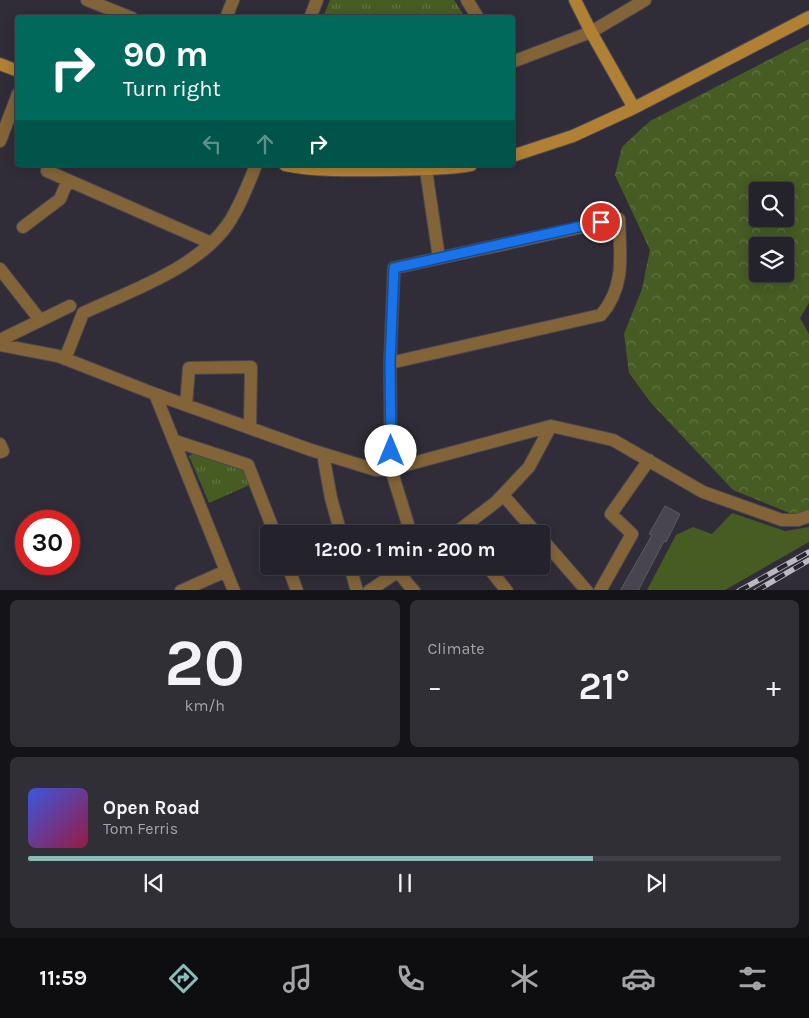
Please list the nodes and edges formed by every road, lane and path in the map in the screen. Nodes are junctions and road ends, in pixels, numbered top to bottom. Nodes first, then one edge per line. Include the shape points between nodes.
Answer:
1 (87, 0) edge
2 (233, 0) edge
3 (317, 0) edge
4 (467, 0) edge
5 (575, 0) edge
6 (645, 0) edge
7 (112, 14) edge
8 (227, 15) edge
9 (311, 15) edge
10 (476, 15) edge
11 (809, 18) edge
12 (591, 32) junction
13 (515, 61) edge
14 (0, 64) edge
15 (15, 70) edge
16 (15, 102) edge
17 (634, 108) junction
18 (0, 141) edge
19 (515, 155) edge
20 (49, 167) edge
21 (255, 167) edge
22 (296, 167) edge
23 (409, 167) edge
24 (454, 167) edge
25 (426, 170) junction
26 (68, 180) junction
27 (23, 227) dead end
28 (211, 243) junction
29 (439, 258) junction
30 (0, 269) edge
31 (70, 306) dead end
32 (40, 320) junction
33 (0, 340) edge
34 (0, 345) edge
35 (65, 359) junction
36 (390, 363) junction
37 (156, 394) junction
38 (186, 405) junction
39 (551, 426) junction
40 (250, 428) junction
41 (175, 441) junction
42 (0, 444) edge
43 (0, 452) edge
44 (323, 454) junction
45 (649, 460) junction
46 (391, 469) junction
47 (503, 495) junction
48 (809, 516) edge
49 (271, 525) edge
50 (338, 525) edge
51 (408, 525) edge
52 (467, 525) edge
53 (529, 525) edge
54 (550, 548) edge
55 (226, 571) junction
56 (291, 575) edge
57 (353, 575) edge
58 (393, 575) edge
59 (405, 575) edge
60 (494, 575) edge
61 (181, 590) edge
62 (234, 590) edge
63 (297, 590) edge
64 (358, 590) edge
65 (369, 590) edge
66 (414, 590) edge
67 (507, 590) edge
68 (587, 590) edge
69 (600, 590) edge

1 - 7 street
2 - 8 street
3 - 9 street
4 - 10 street
5 - 12 street
6 - 12 street
11 - 17 street
12 - 13 street
12 - 17 street
14 - 15 street
16 - 18 street
17 - 19 street via 573,136
20 - 26 street via 47,171
21 - 28 street via 228,224
22 - 23 street via 346,170
23 - 25 street
24 - 25 street
25 - 29 street
26 - 27 street via 60,199
26 - 28 street
28 - 35 street via 172,271 83,313
29 - 36 street via 394,268
29 - 36 street via 619,218 621,275 610,305 602,316
30 - 32 street
31 - 32 street
32 - 33 street
34 - 35 street
35 - 37 street
36 - 46 street
37 - 38 street
37 - 41 street
38 - 40 street
38 - 40 street via 188,368 251,367
39 - 45 street via 613,440
39 - 46 street
39 - 47 street via 529,467
40 - 44 street
41 - 49 street via 248,465
41 - 55 street
42 - 43 street via 3,451
44 - 46 street via 376,470
44 - 50 street
45 - 48 street via 703,492 782,520
45 - 69 street via 611,514 632,534
46 - 51 street
47 - 52 street
47 - 53 street
54 - 68 street
55 - 61 street
55 - 62 street
56 - 63 street
57 - 64 street
58 - 65 street
59 - 66 street
60 - 67 street

